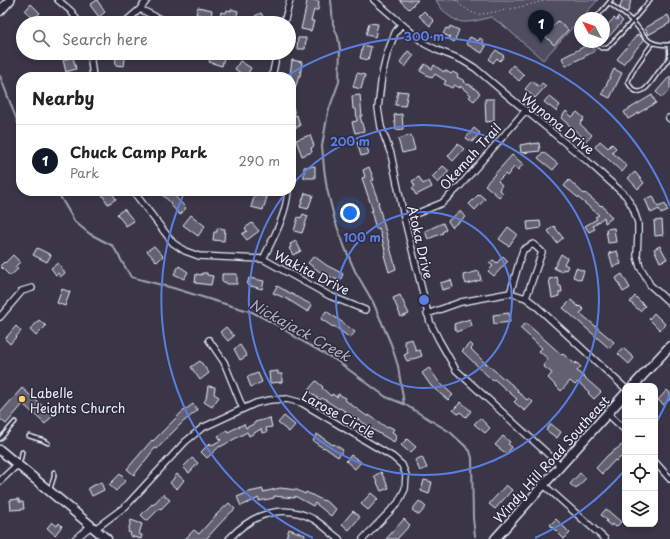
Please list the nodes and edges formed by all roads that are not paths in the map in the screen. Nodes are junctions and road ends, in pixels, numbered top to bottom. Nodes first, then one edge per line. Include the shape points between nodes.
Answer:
1 (10, 0) edge
2 (58, 0) edge
3 (147, 0) edge
4 (290, 0) edge
5 (374, 0) edge
6 (650, 0) edge
7 (610, 2) edge
8 (140, 9) junction
9 (0, 11) edge
10 (601, 12) edge
11 (74, 16) edge
12 (132, 16) edge
13 (154, 16) edge
14 (286, 16) edge
15 (632, 21) junction
16 (401, 24) junction
17 (653, 43) junction
18 (669, 44) edge
19 (610, 45) edge
20 (91, 60) edge
21 (276, 60) edge
22 (92, 72) edge
23 (273, 72) edge
24 (525, 111) junction
25 (137, 196) edge
26 (287, 196) edge
27 (404, 217) junction
28 (263, 259) junction
29 (32, 288) dead end
30 (510, 293) junction
31 (526, 298) junction
32 (670, 303) edge
33 (365, 310) dead end
34 (427, 314) junction
35 (0, 317) edge
36 (209, 340) dead end
37 (670, 346) edge
38 (636, 383) edge
39 (622, 385) edge
40 (622, 397) edge
41 (243, 408) junction
42 (607, 413) junction
43 (15, 422) dead end
44 (622, 427) edge
45 (29, 436) dead end
46 (0, 439) edge
47 (48, 443) dead end
48 (0, 450) edge
49 (22, 452) dead end
50 (17, 464) junction
51 (658, 465) edge
52 (561, 466) junction
53 (54, 472) dead end
54 (670, 479) edge
55 (0, 481) edge
56 (544, 485) junction
57 (49, 491) junction
58 (92, 527) junction
59 (75, 539) edge
60 (107, 539) edge
61 (229, 539) edge
62 (339, 539) edge
63 (363, 539) edge
64 (495, 539) edge
65 (605, 539) edge

1 - 9 main road
2 - 11 street
3 - 8 street
4 - 14 street
5 - 16 street, Wynona Drive
6 - 15 lane
7 - 10 lane
7 - 15 lane
8 - 12 street
8 - 13 street
15 - 17 lane via 648,41
15 - 19 lane
16 - 24 street, Wynona Drive via 425,44 476,68
16 - 27 street, Atoka Drive via 387,54 378,108
17 - 18 lane
17 - 18 lane via 628,82 631,88 638,92 648,88 670,56
20 - 22 street
21 - 23 street
24 - 27 street, Okemah Trail via 442,203
24 - 32 street, Wynona Drive via 626,196 638,223 637,256 640,267 650,285
25 - 28 street, Wakita Drive via 173,243 185,250 199,256
26 - 28 street via 279,226
27 - 34 street, Atoka Drive
28 - 33 street, Wakita Drive via 330,296
29 - 35 street via 22,291
30 - 31 street
30 - 31 street via 523,250 533,244 542,252
30 - 34 street via 461,302
31 - 39 street
34 - 52 street, Atoka Drive via 456,370
36 - 41 street via 224,362
37 - 38 main road
40 - 42 main road, Windy Hill Road Southeast
41 - 58 street, Larose Circle via 202,428 185,442 126,506
41 - 63 street, Larose Circle via 270,400 287,399 302,403 394,457 402,465 406,474 405,489 398,503
42 - 44 street
42 - 52 main road, Windy Hill Road Southeast
43 - 46 lane
45 - 47 lane
48 - 50 main road
49 - 50 lane
50 - 55 street
50 - 57 main road
51 - 54 street
52 - 56 main road, Windy Hill Road Southeast
53 - 57 lane
56 - 64 main road, Windy Hill Road Southeast
56 - 65 street
57 - 58 main road
58 - 59 street, Larose Circle
58 - 60 main road
61 - 62 street via 254,518 285,511 315,520

